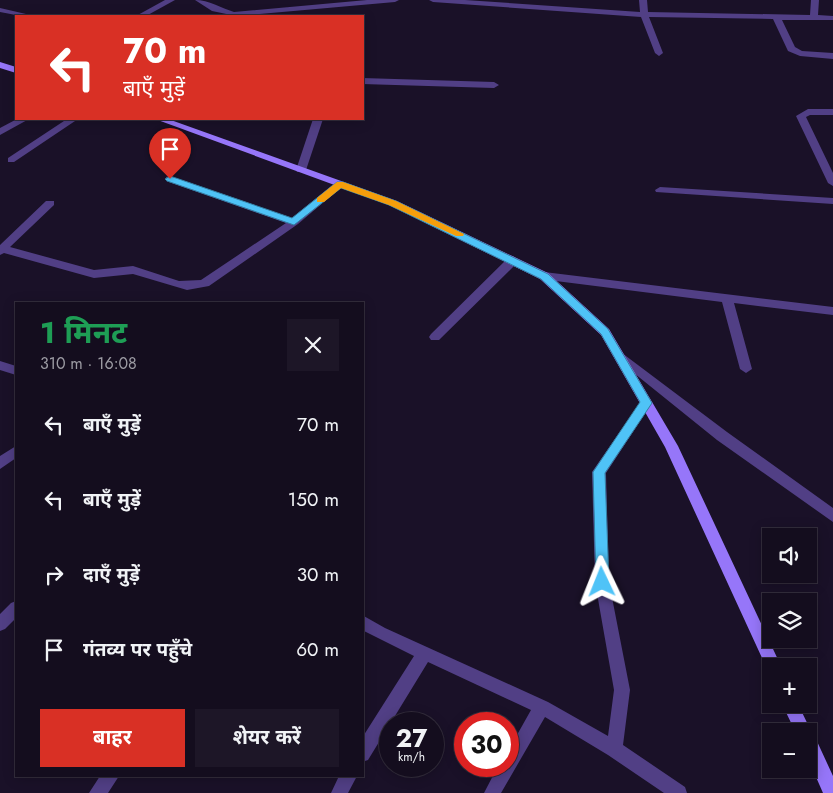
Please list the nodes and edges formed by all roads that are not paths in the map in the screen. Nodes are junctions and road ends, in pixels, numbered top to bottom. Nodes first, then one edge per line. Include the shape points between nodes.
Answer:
1 (171, 0) edge
2 (199, 0) edge
3 (395, 0) edge
4 (432, 0) edge
5 (643, 0) edge
6 (815, 0) edge
7 (344, 4) junction
8 (0, 10) edge
9 (22, 14) dead end
10 (142, 15) edge
11 (342, 15) edge
12 (644, 15) junction
13 (776, 16) junction
14 (814, 17) junction
15 (833, 18) edge
16 (659, 53) dead end
17 (833, 56) edge
18 (1, 67) edge
19 (15, 70) edge
20 (364, 81) edge
21 (494, 85) dead end
22 (833, 112) edge
23 (22, 120) edge
24 (72, 120) edge
25 (163, 120) edge
26 (318, 120) edge
27 (0, 132) edge
28 (11, 160) dead end
29 (301, 170) junction
30 (170, 179) dead end
31 (833, 183) edge
32 (340, 184) junction
33 (660, 190) dead end
34 (833, 201) edge
35 (50, 203) dead end
36 (294, 222) junction
37 (1, 250) edge
38 (513, 260) junction
39 (544, 276) junction
40 (726, 298) junction
41 (833, 311) edge
42 (435, 337) dead end
43 (618, 354) junction
44 (0, 365) edge
45 (746, 369) dead end
46 (15, 371) edge
47 (646, 403) junction
48 (15, 452) edge
49 (0, 464) edge
50 (833, 516) edge
51 (364, 623) edge
52 (425, 653) junction
53 (769, 658) edge
54 (542, 707) junction
55 (614, 749) junction
56 (364, 751) edge
57 (817, 760) edge
58 (110, 777) edge
59 (97, 793) edge
60 (492, 793) edge
61 (679, 793) edge
62 (832, 793) edge

1 - 10 street
2 - 7 street via 234,14
3 - 7 street
4 - 12 street
5 - 12 street
6 - 14 street
7 - 11 street
8 - 9 street
12 - 13 street
12 - 16 street
13 - 14 street
13 - 17 street via 791,50
14 - 15 street
18 - 19 main road
20 - 21 street
22 - 31 street via 808,112 801,116
23 - 27 street
24 - 28 street
25 - 29 main road
26 - 29 street
29 - 32 main road
30 - 36 street
32 - 36 street
32 - 38 main road via 393,203
33 - 34 street
35 - 37 street
36 - 37 street via 196,287 132,270 94,274
38 - 39 main road
38 - 42 street
39 - 40 street
39 - 43 main road via 604,332
40 - 41 street
40 - 45 street
43 - 47 main road
43 - 50 street via 722,436
44 - 46 street
47 - 53 main road via 671,446
47 - 55 street via 599,472 602,582 622,690
48 - 49 street
51 - 52 street
52 - 54 street
52 - 56 street
54 - 55 street
54 - 60 street
55 - 61 street
57 - 62 main road
58 - 59 street

